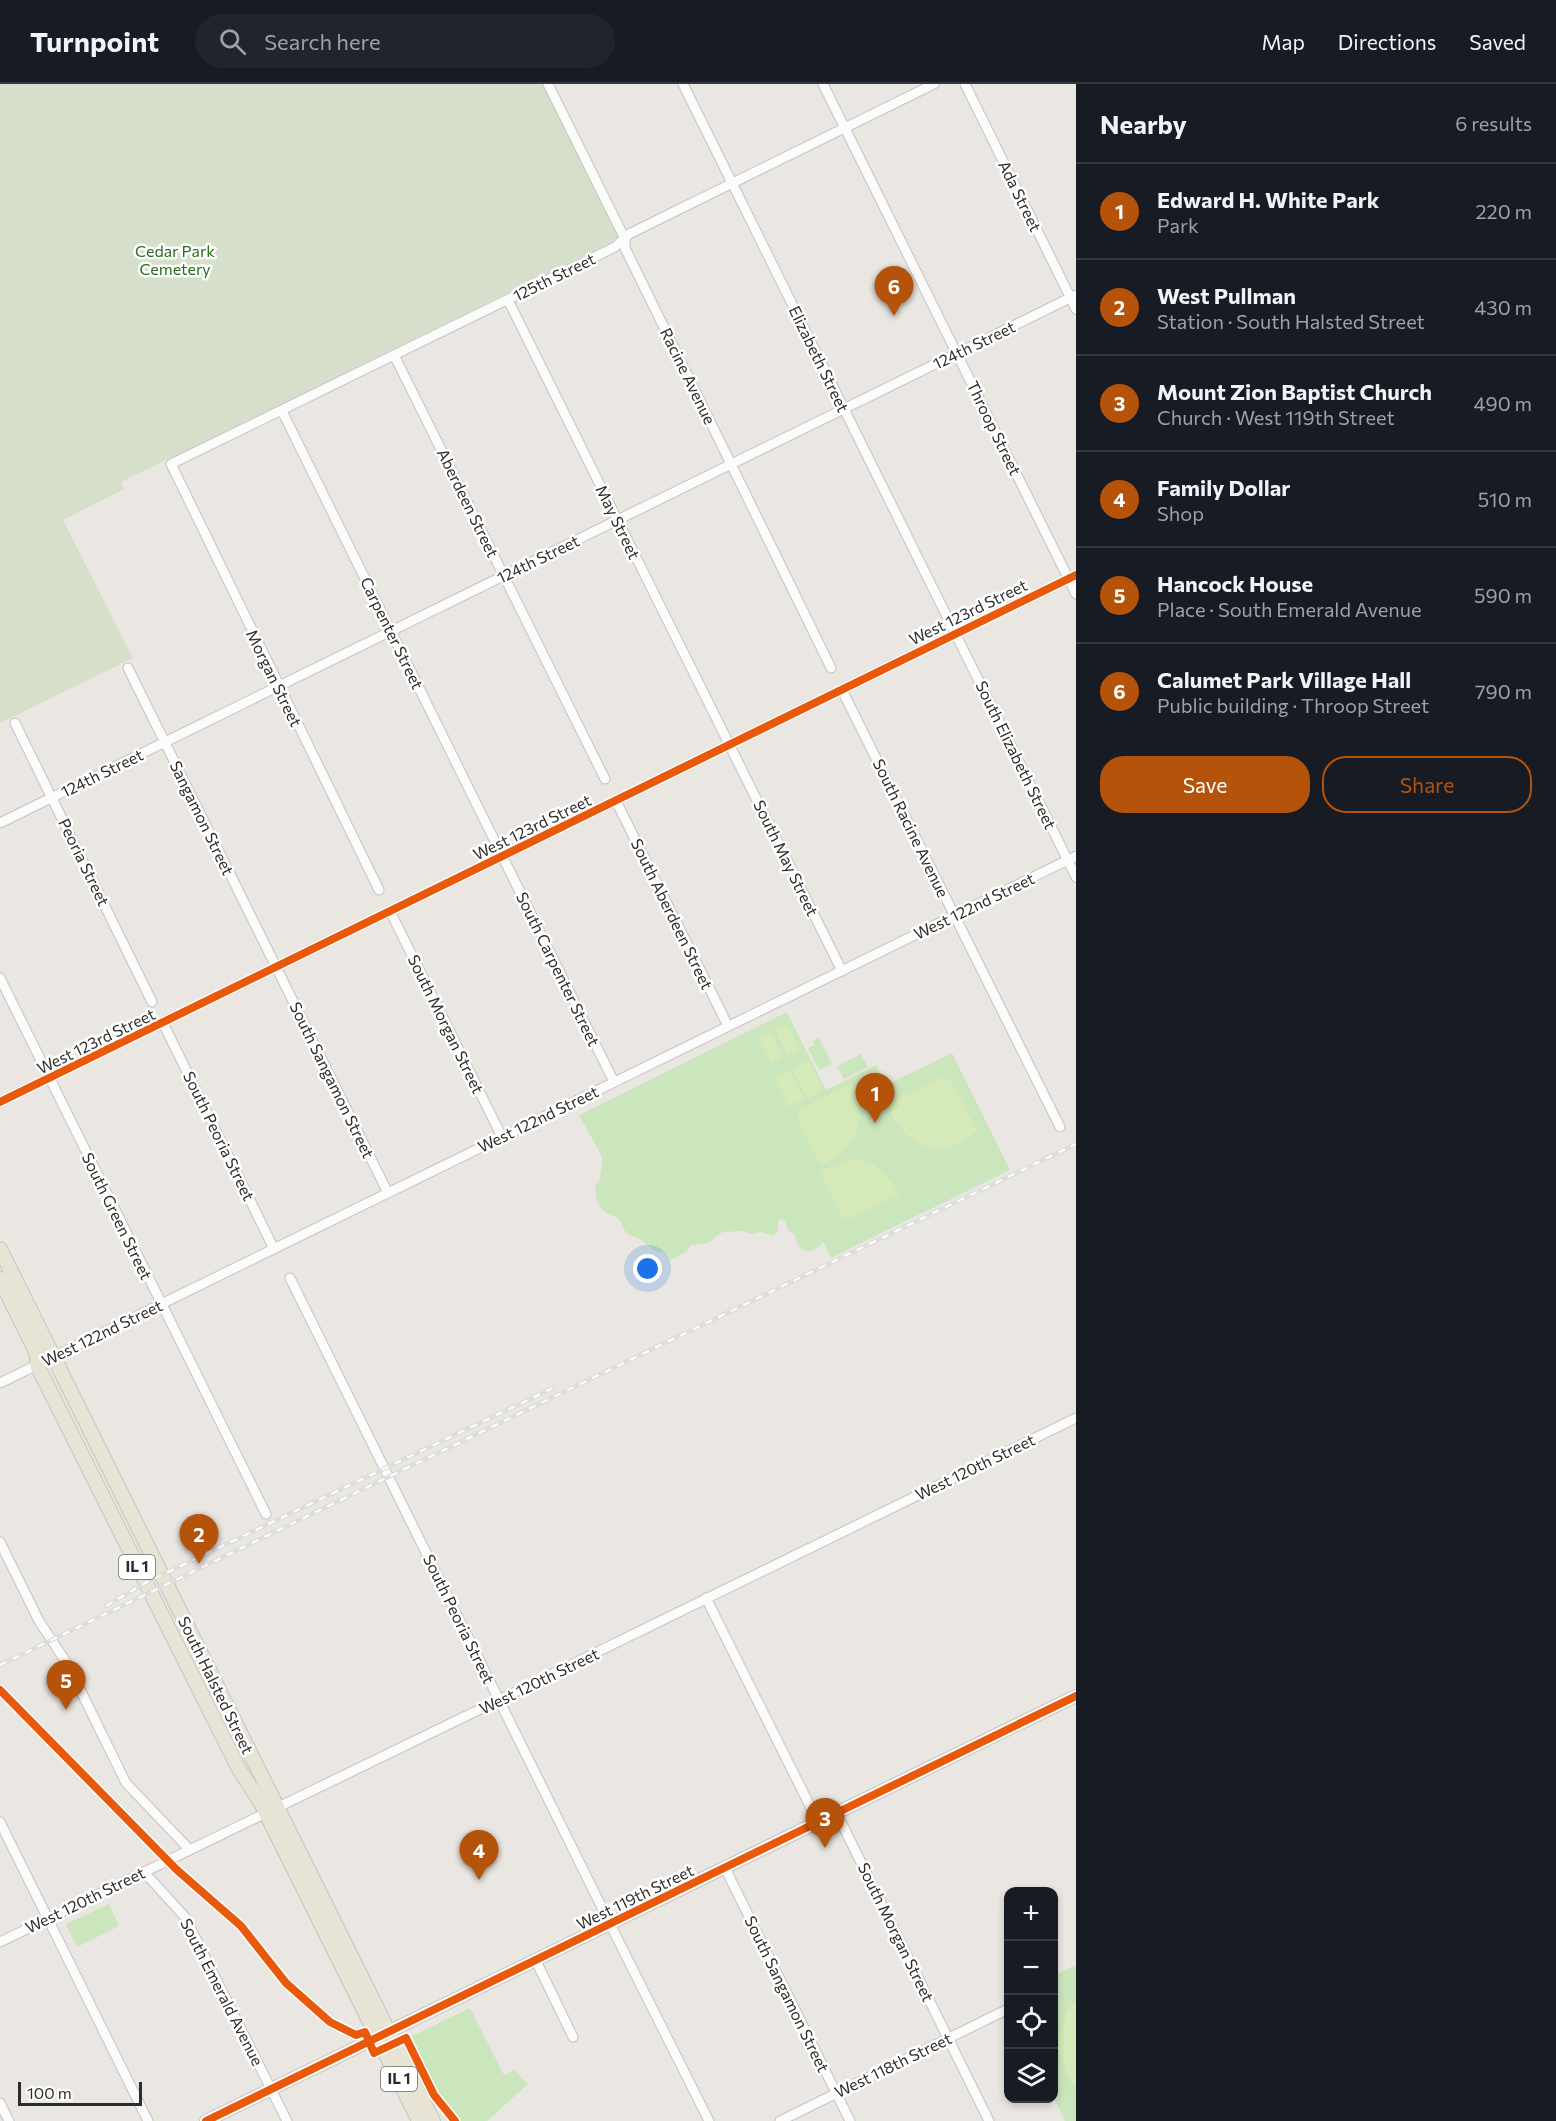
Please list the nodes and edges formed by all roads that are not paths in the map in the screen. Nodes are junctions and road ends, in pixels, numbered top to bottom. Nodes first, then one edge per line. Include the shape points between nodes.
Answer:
1 (548, 84) edge
2 (683, 84) edge
3 (823, 84) edge
4 (934, 84) edge
5 (965, 84) edge
6 (845, 128) junction
7 (732, 184) junction
8 (624, 239) junction
9 (1073, 296) edge
10 (508, 300) junction
11 (1076, 309) edge
12 (957, 353) junction
13 (394, 355) junction
14 (844, 409) junction
15 (282, 411) junction
16 (171, 464) joint
17 (731, 464) junction
18 (617, 520) junction
19 (504, 575) junction
20 (1072, 577) edge
21 (1076, 594) edge
22 (391, 631) junction
23 (956, 634) junction
24 (128, 668) dead end
25 (831, 668) dead end
26 (278, 687) junction
27 (842, 690) junction
28 (15, 723) dead end
29 (164, 742) junction
30 (729, 745) junction
31 (605, 779) dead end
32 (52, 797) junction
33 (616, 801) junction
34 (0, 823) edge
35 (503, 856) junction
36 (1072, 858) edge
37 (1076, 877) edge
38 (379, 890) dead end
39 (390, 911) junction
40 (954, 915) junction
41 (276, 967) junction
42 (842, 971) junction
43 (0, 978) edge
44 (152, 1002) dead end
45 (163, 1023) junction
46 (728, 1026) junction
47 (50, 1078) junction
48 (614, 1082) junction
49 (0, 1102) edge
50 (1060, 1126) dead end
51 (501, 1137) junction
52 (388, 1193) junction
53 (0, 1249) edge
54 (274, 1249) junction
55 (290, 1278) dead end
56 (0, 1279) edge
57 (161, 1304) junction
58 (53, 1357) junction
59 (37, 1365) junction
60 (0, 1383) edge
61 (1076, 1418) edge
62 (266, 1514) dead end
63 (0, 1542) edge
64 (706, 1598) junction
65 (1076, 1696) edge
66 (499, 1700) junction
67 (272, 1810) junction
68 (827, 1818) junction
69 (0, 1822) edge
70 (190, 1850) junction
71 (725, 1868) junction
72 (144, 1872) junction
73 (48, 1918) junction
74 (610, 1924) junction
75 (0, 1942) edge
76 (536, 1960) junction
77 (1004, 2011) edge
78 (383, 2035) junction
79 (573, 2037) dead end
80 (948, 2038) junction
81 (271, 2090) junction
82 (836, 2093) junction
83 (0, 2103) edge
84 (9, 2121) edge
85 (148, 2121) edge
86 (206, 2121) edge
87 (287, 2121) edge
88 (419, 2121) edge
89 (434, 2121) edge
90 (709, 2121) edge
91 (780, 2121) edge
92 (850, 2121) edge
93 (989, 2121) edge

1 - 8 street, Racine Avenue
2 - 7 street, Elizabeth Street
3 - 6 street, Throop Street
4 - 6 street, 125th Street
5 - 9 street, Ada Street
6 - 7 street, 125th Street
6 - 12 street, Throop Street
7 - 8 street, 125th Street
7 - 14 street, Elizabeth Street
8 - 10 street, 125th Street
8 - 17 street, Racine Avenue
9 - 11 street, Ada Street
9 - 12 street, 124th Street
10 - 13 street, 125th Street
10 - 18 street, May Street
12 - 14 street, 124th Street
12 - 20 street, Throop Street
13 - 15 street, 125th Street
13 - 19 street, Aberdeen Street
14 - 17 street, 124th Street
14 - 23 street, Elizabeth Street
15 - 16 street, 125th Street
15 - 22 street, Carpenter Street
16 - 26 street, Morgan Street
17 - 18 street, 124th Street
17 - 25 street, Racine Avenue
18 - 19 street, 124th Street
18 - 30 street, May Street
19 - 22 street, 124th Street
19 - 31 street, Aberdeen Street
20 - 21 street, Throop Street
20 - 23 street, West 123rd Street
22 - 26 street, 124th Street
22 - 35 street, Carpenter Street
23 - 27 street, West 123rd Street
23 - 36 street, South Elizabeth Street
24 - 29 street, Sangamon Street
26 - 29 street, 124th Street
26 - 38 street, Morgan Street
27 - 30 street, West 123rd Street
27 - 40 street, South Racine Avenue
28 - 32 street, Peoria Street
29 - 32 street, 124th Street
29 - 41 street, Sangamon Street
30 - 33 street, West 123rd Street
30 - 42 street, South May Street
32 - 34 street, 124th Street
32 - 44 street, Peoria Street
33 - 35 street, West 123rd Street
33 - 46 street, South Aberdeen Street
35 - 39 street, West 123rd Street
35 - 48 street, South Carpenter Street
36 - 37 street, South Elizabeth Street
36 - 40 street, West 122nd Street
39 - 41 street, West 123rd Street
39 - 51 street, South Morgan Street
40 - 42 street, West 122nd Street
40 - 50 street, South Racine Avenue
41 - 45 street, West 123rd Street
41 - 52 street, South Sangamon Street
42 - 46 street, West 122nd Street
43 - 47 street, South Green Street
45 - 47 street, West 123rd Street
45 - 54 street, South Peoria Street
46 - 48 street, West 122nd Street
47 - 49 street, West 123rd Street
47 - 57 street, South Green Street
48 - 51 street, West 122nd Street
51 - 52 street, West 122nd Street
52 - 54 street, West 122nd Street
53 - 58 main road, South Halsted Street / IL 1
54 - 57 street, West 122nd Street
55 - 66 street, South Peoria Street
56 - 59 main road, South Halsted Street / IL 1 via 38,1354
57 - 58 street, West 122nd Street
57 - 62 street, South Green Street
58 - 59 street, West 122nd Street
58 - 67 main road, South Halsted Street / IL 1
59 - 60 street, West 122nd Street
59 - 67 main road, South Halsted Street / IL 1 via 228,1749
61 - 64 street, West 120th Street
63 - 70 street via 39,1621 68,1665 126,1783
64 - 66 street, West 120th Street
64 - 68 street, South Morgan Street via 814,1814
65 - 68 street, West 119th Street
66 - 67 street, West 120th Street
66 - 74 street, South Peoria Street
67 - 70 street, West 120th Street
67 - 78 main road, South Halsted Street / IL 1
68 - 71 street, West 119th Street
68 - 80 street, South Morgan Street via 842,1824
69 - 73 street
70 - 72 street, West 120th Street
71 - 74 street, West 119th Street
71 - 82 street, South Sangamon Street
72 - 73 street, West 120th Street
72 - 81 street, South Emerald Avenue via 185,1917
73 - 75 street, West 120th Street
73 - 85 street
74 - 76 street, West 119th Street
74 - 90 street, South Peoria Street
76 - 78 street, West 119th Street
76 - 79 street
77 - 80 street, West 118th Street
78 - 81 street, West 119th Street
78 - 88 main road, South Halsted Street / IL 1
78 - 89 main road, South Halsted Street / IL 1
80 - 82 street, West 118th Street
80 - 93 street, South Morgan Street
81 - 86 street, West 119th Street
81 - 87 street, South Emerald Avenue
82 - 91 street, West 118th Street
82 - 92 street, South Sangamon Street
83 - 84 street

